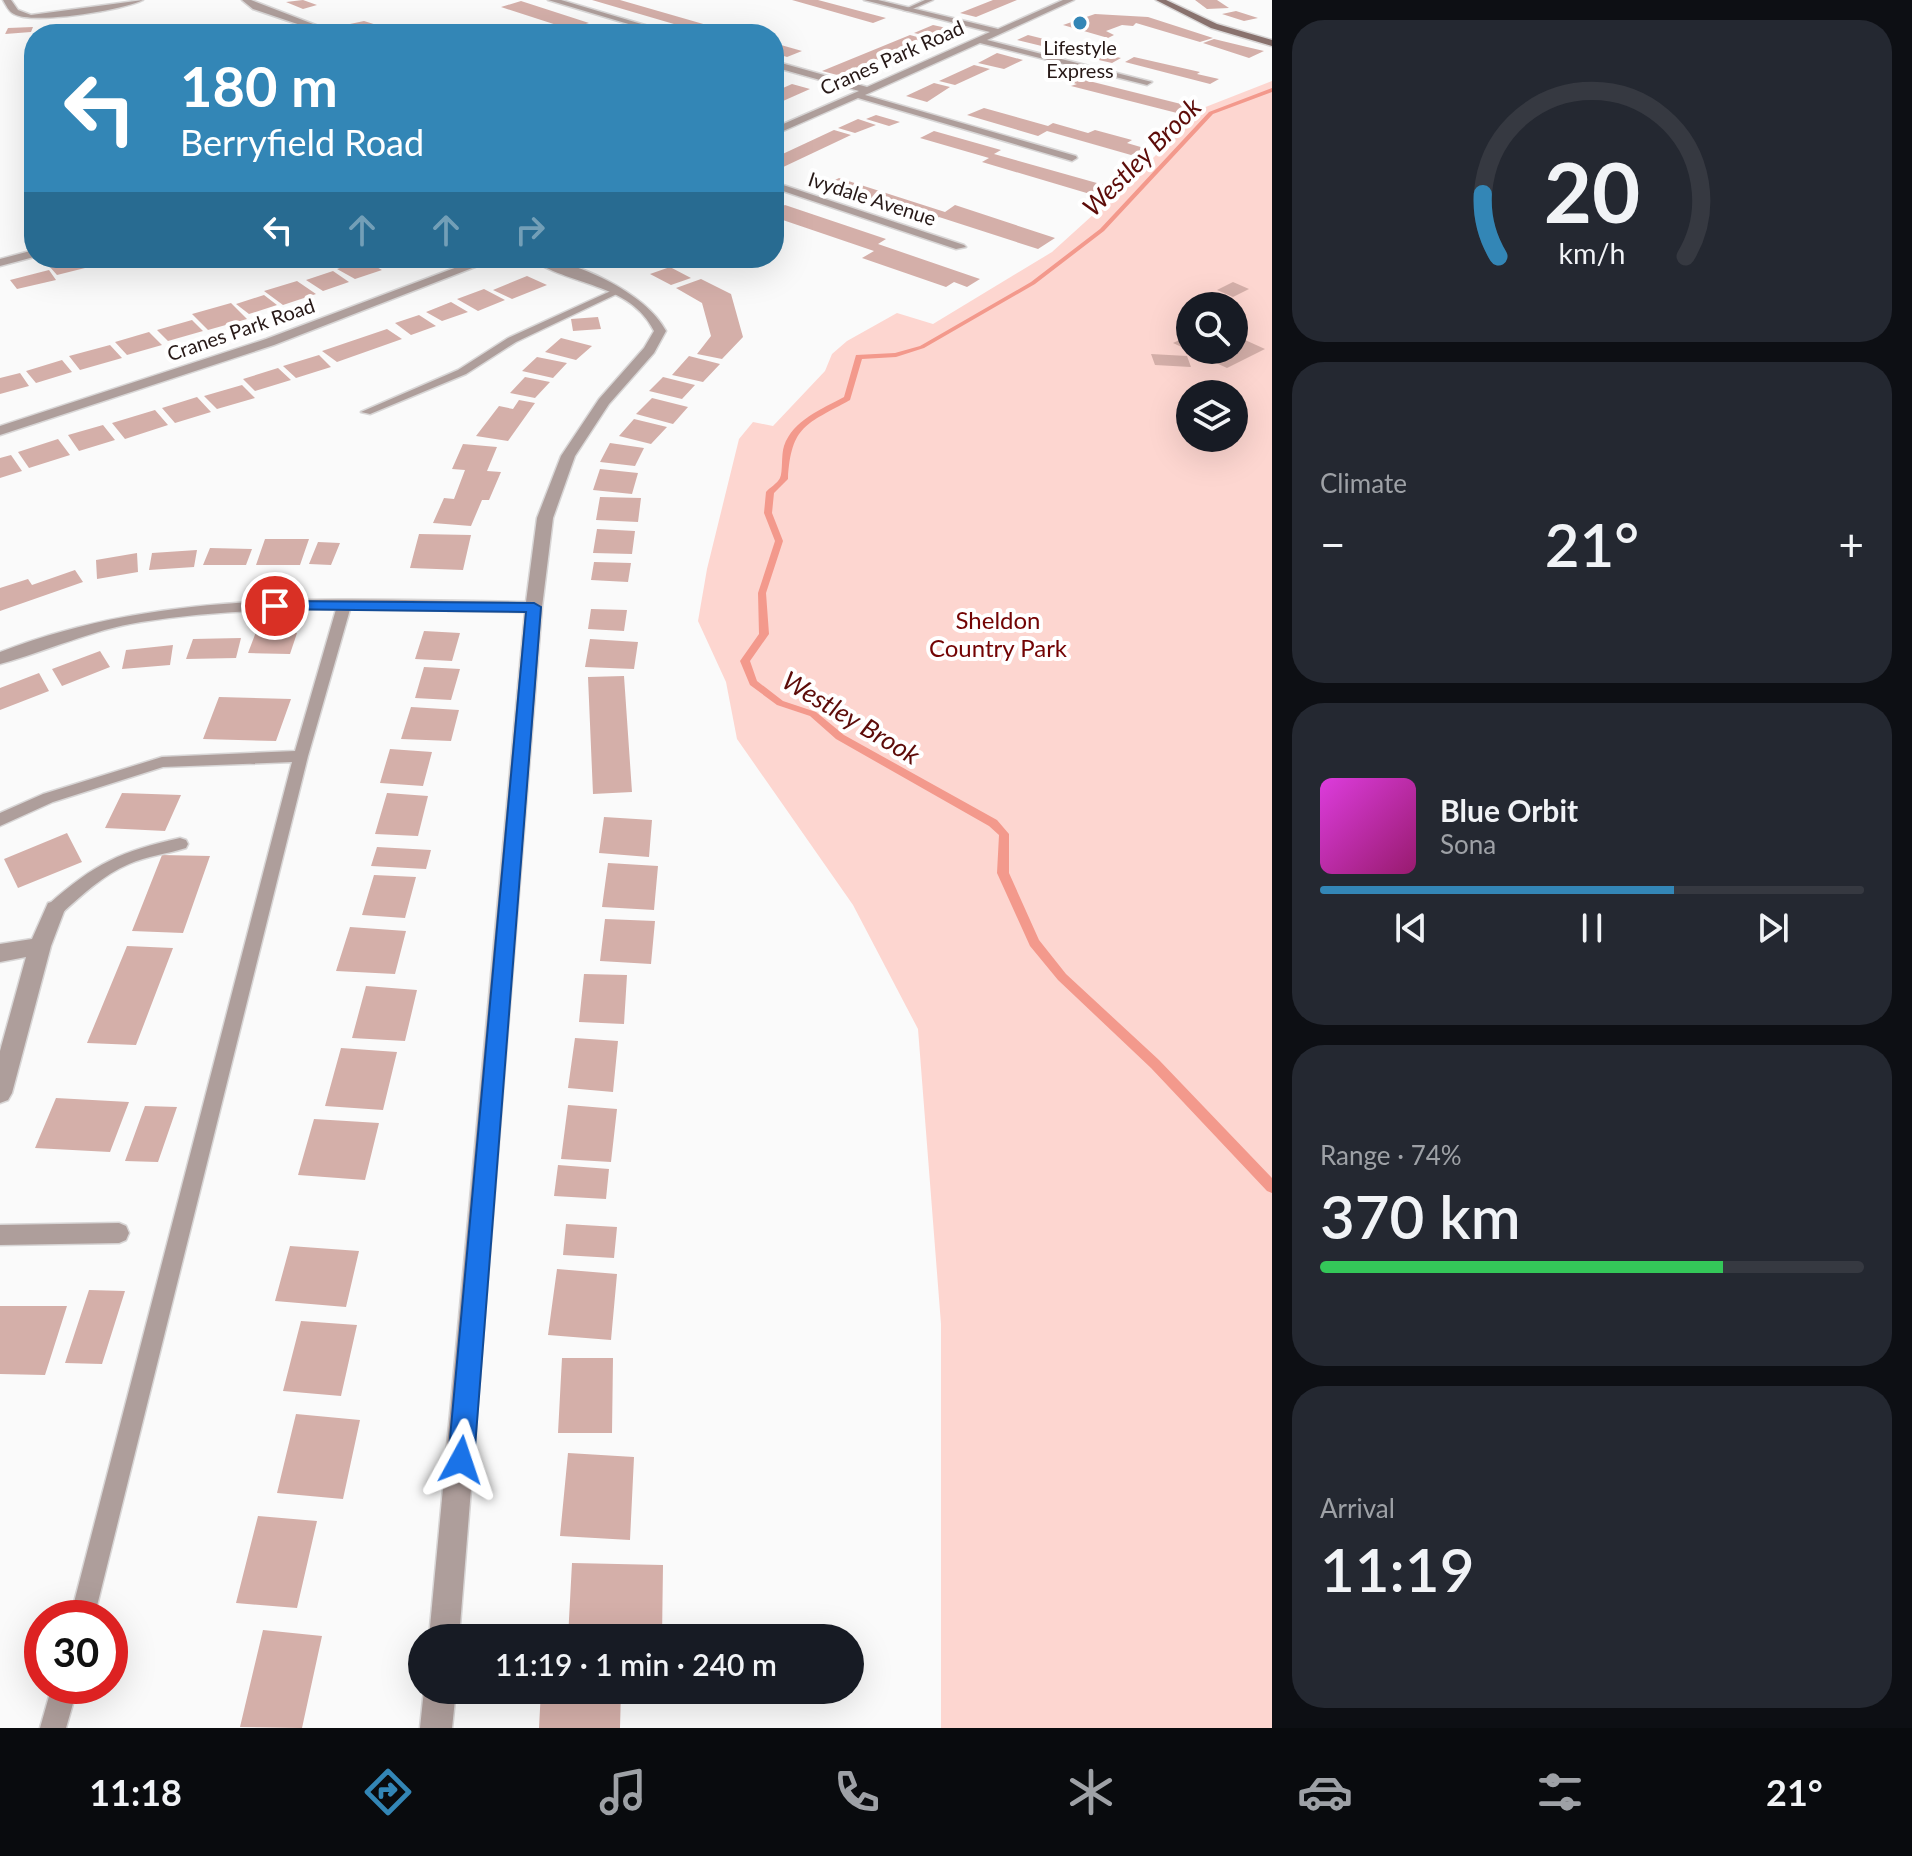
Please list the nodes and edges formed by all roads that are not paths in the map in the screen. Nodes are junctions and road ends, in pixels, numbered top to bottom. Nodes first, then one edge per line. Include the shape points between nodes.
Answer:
1 (7, 0) edge
2 (139, 0) edge
3 (246, 0) edge
4 (552, 0) edge
5 (868, 0) edge
6 (930, 0) edge
7 (1070, 0) edge
8 (1160, 0) edge
9 (906, 10) junction
10 (306, 24) edge
11 (636, 24) edge
12 (999, 32) junction
13 (980, 41) junction
14 (1272, 43) edge
15 (784, 67) edge
16 (1147, 82) dead end
17 (862, 92) junction
18 (784, 127) edge
19 (1072, 158) dead end
20 (784, 188) edge
21 (960, 247) dead end
22 (24, 256) edge
23 (0, 263) edge
24 (466, 268) edge
25 (560, 268) edge
26 (616, 292) junction
27 (366, 412) dead end
28 (0, 431) edge
29 (344, 606) junction
30 (534, 607) junction
31 (0, 658) edge
32 (301, 756) junction
33 (0, 820) edge
34 (180, 844) dead end
35 (55, 909) joint
36 (40, 946) junction
37 (0, 953) edge
38 (0, 1093) edge
39 (119, 1233) dead end
40 (0, 1235) edge
41 (87, 1600) edge
42 (445, 1624) edge
43 (60, 1704) edge
44 (439, 1704) edge
45 (53, 1728) edge
46 (436, 1728) edge

1 - 2 street via 20,15 55,16
3 - 10 street
4 - 11 street
5 - 9 street
6 - 9 lane
7 - 12 street, Cranes Park Road
8 - 14 street via 1214,26
9 - 12 street
12 - 13 street, Cranes Park Road
13 - 16 street
13 - 17 street, Cranes Park Road
15 - 17 street
17 - 18 street, Cranes Park Road
17 - 19 street
20 - 21 street, Ivydale Avenue
22 - 23 street
24 - 28 street, Cranes Park Road via 270,342
25 - 26 street
26 - 27 lane via 512,340 462,372
26 - 30 street via 643,306 660,331 568,456 545,518
29 - 30 street
29 - 31 street via 205,609 138,617 52,638
29 - 32 lane
30 - 42 street
32 - 33 lane via 162,762 48,798
32 - 41 lane
34 - 35 lane via 118,861 95,873
35 - 36 street
36 - 37 street
36 - 38 street
39 - 40 lane
43 - 45 lane
44 - 46 street

